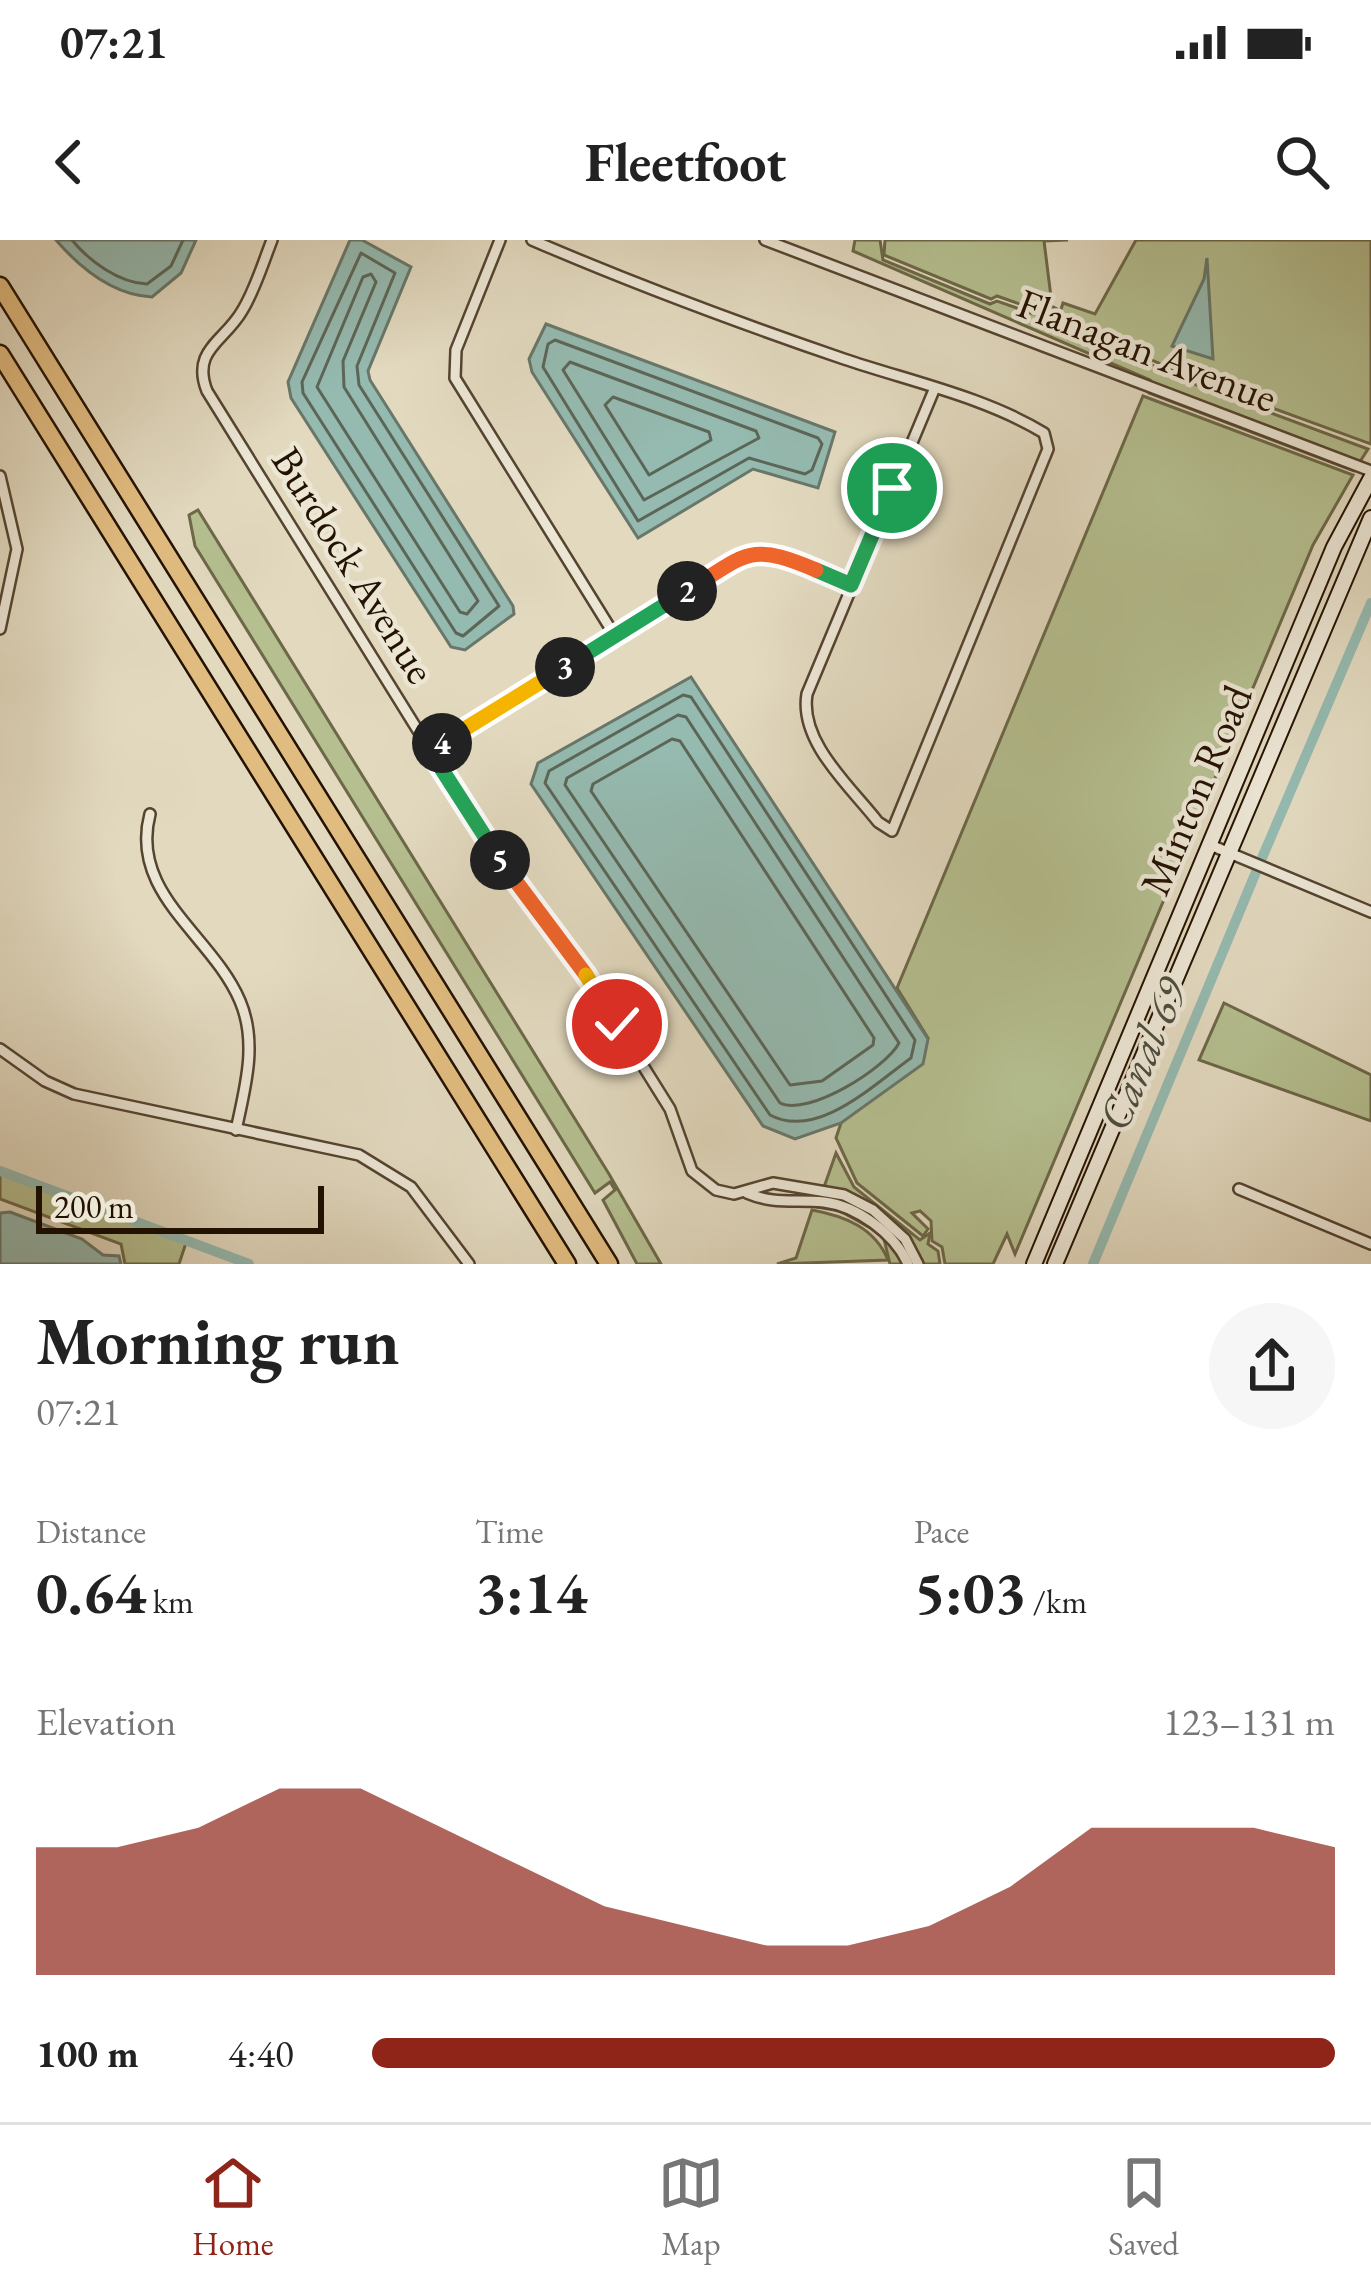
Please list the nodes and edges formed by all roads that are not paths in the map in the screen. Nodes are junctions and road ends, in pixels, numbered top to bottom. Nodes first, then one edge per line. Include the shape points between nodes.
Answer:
1 (272, 240) edge
2 (500, 240) edge
3 (532, 240) edge
4 (765, 240) edge
5 (0, 286) edge
6 (0, 354) edge
7 (934, 390) junction
8 (1371, 474) edge
9 (0, 476) edge
10 (1371, 518) edge
11 (851, 585) junction
12 (0, 629) edge
13 (615, 636) junction
14 (430, 751) junction
15 (150, 814) dead end
16 (1208, 844) junction
17 (1226, 851) junction
18 (1371, 912) edge
19 (0, 1048) edge
20 (236, 1130) junction
21 (787, 1184) junction
22 (819, 1189) junction
23 (1239, 1189) dead end
24 (747, 1192) junction
25 (821, 1202) junction
26 (783, 1204) junction
27 (870, 1215) junction
28 (1371, 1244) edge
29 (469, 1264) edge
30 (567, 1264) edge
31 (609, 1264) edge
32 (908, 1264) edge
33 (918, 1264) edge
34 (1034, 1264) edge
35 (1055, 1264) edge

1 - 14 street, Burdock Avenue via 242,313 205,352 200,372
2 - 13 street via 456,350 454,378
3 - 7 street
4 - 8 street, Flanagan Avenue
5 - 31 highway
6 - 30 highway
7 - 11 street
7 - 11 street via 1044,433 1048,449 892,831 864,805 803,715
8 - 16 main road, Minton Road
9 - 12 street via 16,549
10 - 17 main road, Minton Road
11 - 13 street via 771,551 749,553
13 - 14 street
14 - 24 street, Burdock Avenue via 494,853 565,940 670,1108 692,1172 716,1190
15 - 20 street via 147,866 227,978 248,1026
16 - 17 street
16 - 34 main road, Minton Road
17 - 18 street
17 - 35 main road, Minton Road
19 - 20 street via 74,1094
20 - 29 street via 359,1155 388,1169
21 - 22 street, Burdock Avenue
21 - 24 street, Burdock Avenue
21 - 26 street
22 - 25 street
22 - 27 street, Burdock Avenue
23 - 28 street
24 - 26 street, Burdock Avenue
25 - 26 street, Burdock Avenue
25 - 27 street, Burdock Avenue
27 - 32 street, Burdock Avenue
27 - 33 street, Burdock Avenue via 905,1239

